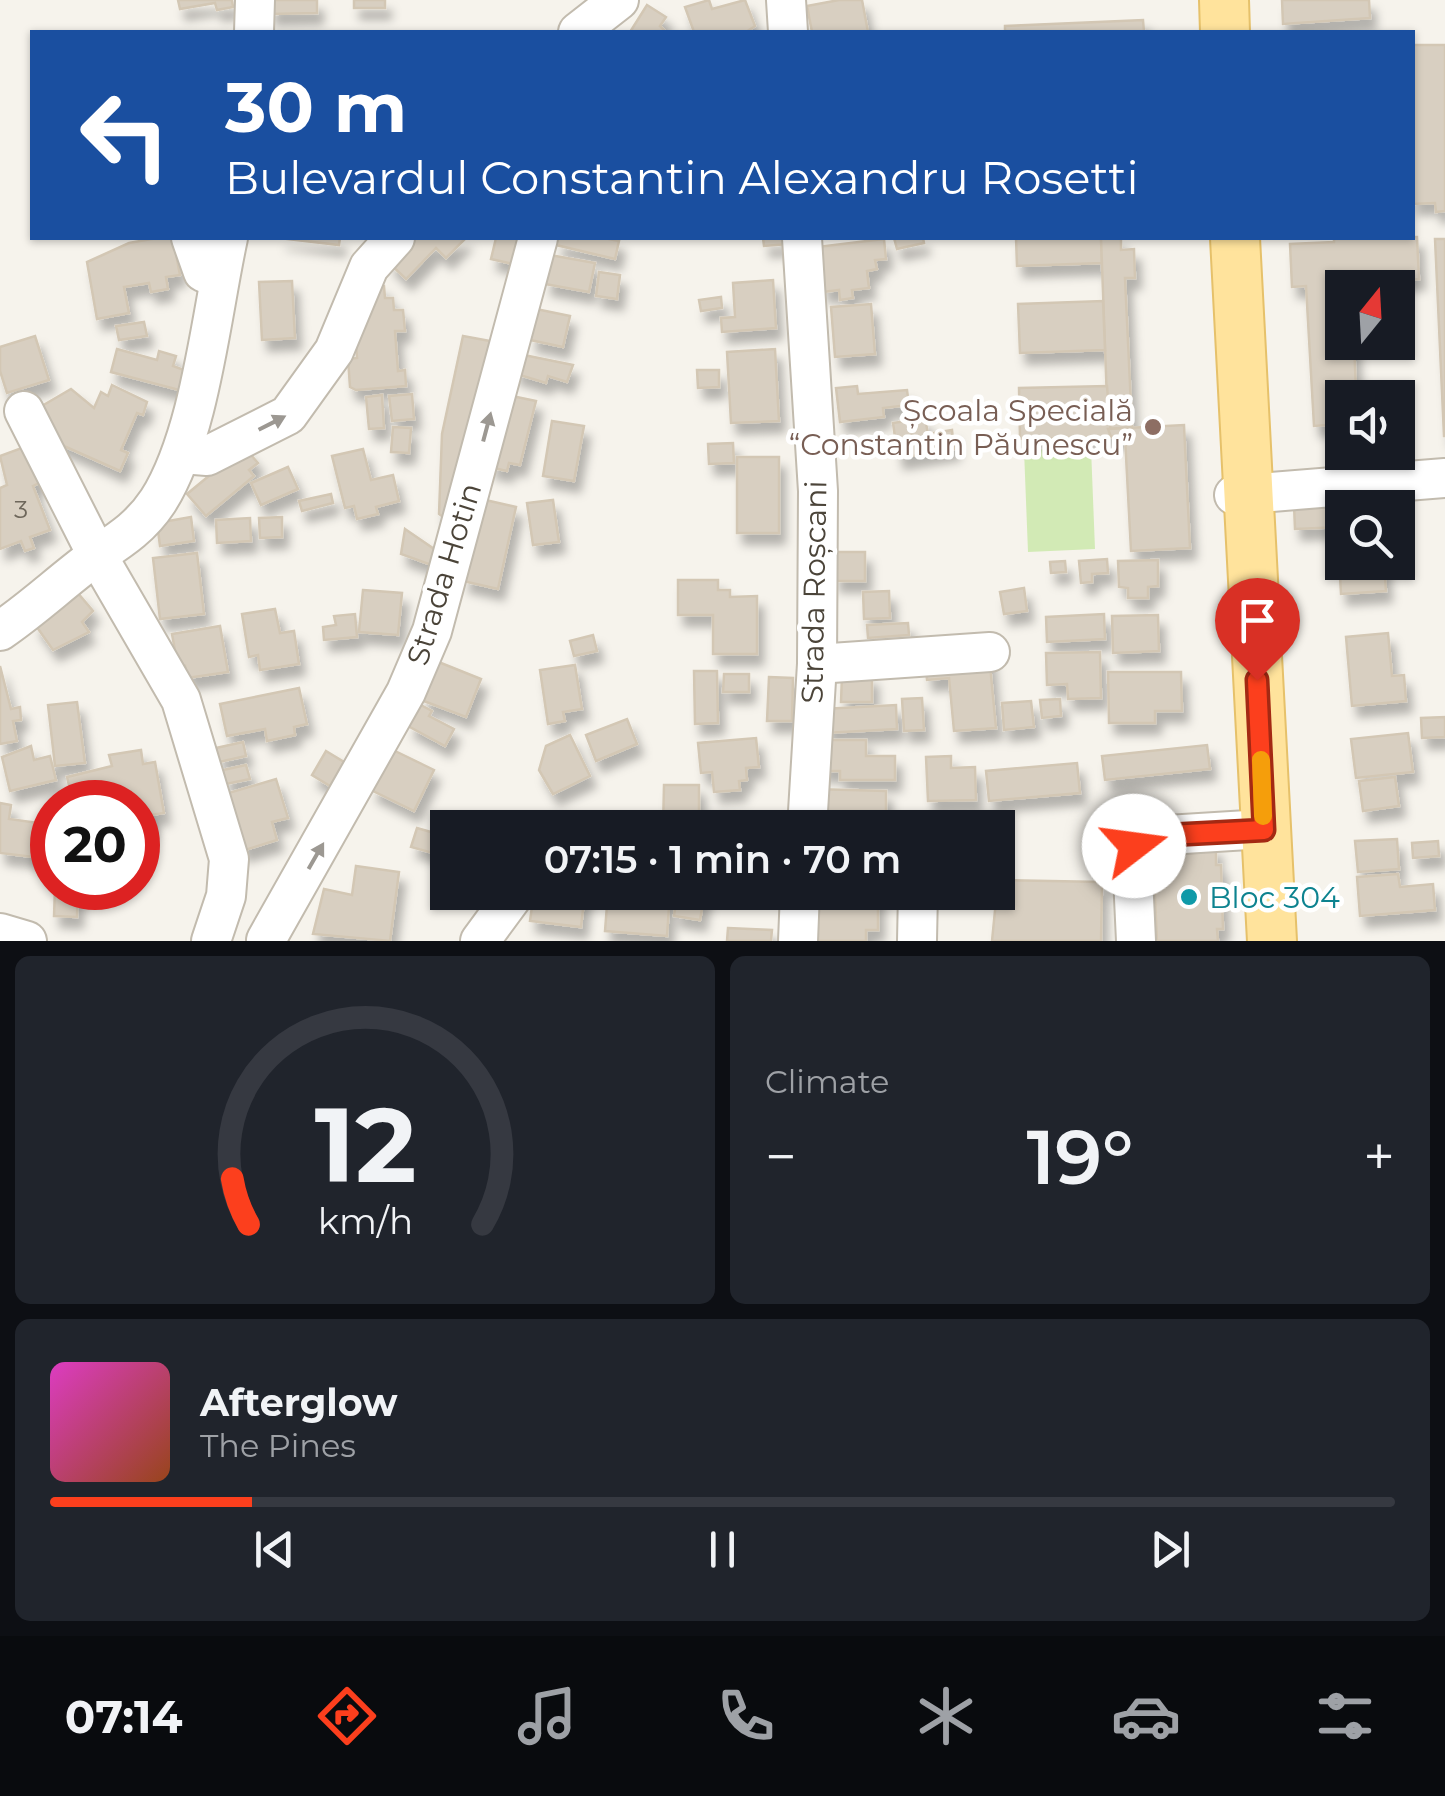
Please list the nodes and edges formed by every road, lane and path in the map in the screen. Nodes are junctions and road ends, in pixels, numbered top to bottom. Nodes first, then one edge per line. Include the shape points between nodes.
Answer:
1 (255, 0) edge
2 (619, 0) edge
3 (636, 0) edge
4 (786, 0) edge
5 (1212, 0) edge
6 (1224, 0) edge
7 (254, 30) edge
8 (581, 30) edge
9 (618, 30) edge
10 (788, 30) edge
11 (1213, 30) edge
12 (1225, 30) edge
13 (192, 240) edge
14 (228, 240) edge
15 (393, 240) edge
16 (537, 240) edge
17 (802, 240) edge
18 (1222, 240) edge
19 (1235, 240) edge
20 (219, 279) junction
21 (24, 411) dead end
22 (182, 454) junction
23 (1445, 478) edge
24 (1241, 495) junction
25 (97, 556) junction
26 (0, 630) edge
27 (990, 652) dead end
28 (817, 664) junction
29 (807, 810) edge
30 (1258, 830) junction
31 (503, 910) edge
32 (799, 910) edge
33 (918, 910) edge
34 (0, 933) edge
35 (27, 941) edge
36 (212, 941) edge
37 (268, 941) edge
38 (480, 941) edge
39 (798, 941) edge
40 (917, 941) edge
41 (1136, 941) edge
42 (1254, 941) edge
43 (1272, 941) edge

1 - 7 street
2 - 8 street
3 - 9 street
4 - 10 street
5 - 11 main road
6 - 12 main road
13 - 20 street via 203,272
14 - 20 street
22 -> 15 street via 206,456 288,416 334,351 369,266
37 -> 16 street, Strada Hotin via 406,692 432,632
17 - 28 street, Strada Roșcani via 818,491
18 - 24 main road
19 - 24 main road
20 - 22 street
21 - 25 street
22 - 25 street via 157,502 122,542
23 - 24 street
24 - 30 main road
25 - 26 street
25 - 36 street via 181,700 229,859
27 - 28 street
28 - 29 street, Strada Roșcani
30 - 41 street via 1138,841 1132,855
30 - 42 main road
30 - 43 main road
31 - 38 street
32 - 39 street
33 - 40 street
34 - 35 street
36 - 37 street

